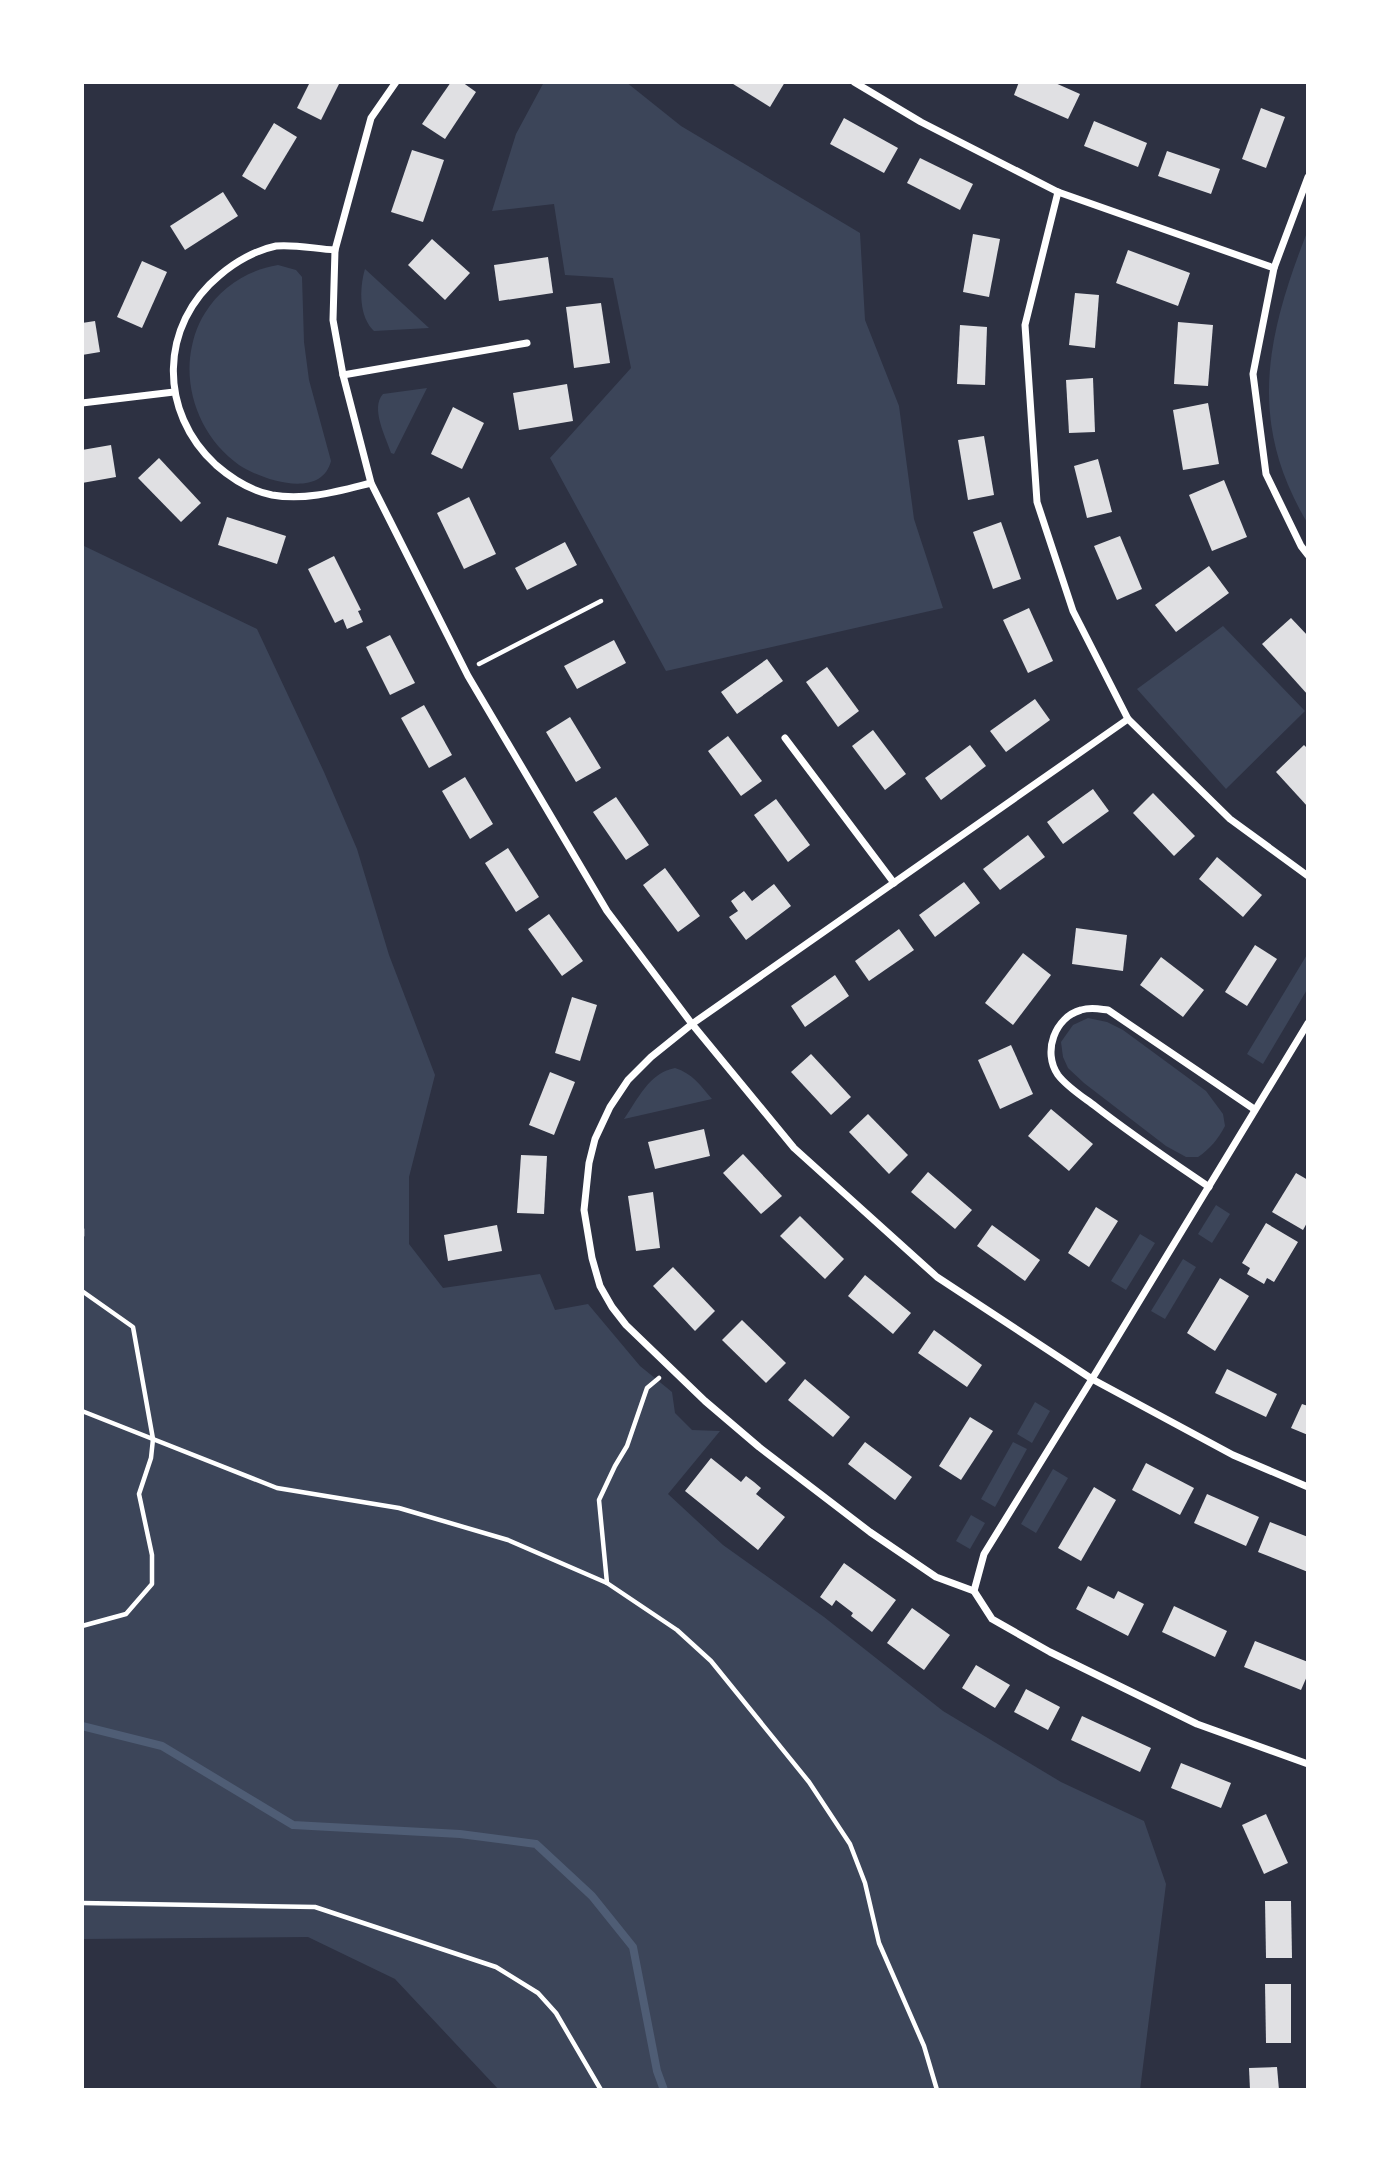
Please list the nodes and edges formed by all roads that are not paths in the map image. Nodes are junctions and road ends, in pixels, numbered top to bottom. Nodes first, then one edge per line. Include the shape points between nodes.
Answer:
1 (396, 82) edge
2 (854, 82) edge
3 (1308, 177) edge
4 (1058, 192) junction
5 (335, 250) junction
6 (1274, 268) junction
7 (527, 343) dead end
8 (343, 375) junction
9 (174, 392) junction
10 (82, 403) edge
11 (371, 483) junction
12 (1308, 555) edge
13 (1128, 719) junction
14 (785, 738) dead end
15 (1308, 876) edge
16 (894, 883) junction
17 (1308, 1023) edge
18 (692, 1024) junction
19 (1254, 1109) junction
20 (1209, 1187) junction
21 (1092, 1379) junction
22 (1308, 1487) edge
23 (974, 1591) junction
24 (1308, 1764) edge

1 - 5 street via 371,118
2 - 4 street
3 - 6 street
4 - 6 street
4 - 13 street via 1026,325 1037,502 1073,611
5 - 8 street via 333,320
5 - 9 street via 276,246 236,261 203,289 180,326
6 - 12 street via 1253,374 1266,474
7 - 8 street
8 - 11 street
9 - 10 street
9 - 11 street via 199,449 231,478 271,495 314,497
11 - 18 street via 466,671 607,911
13 - 15 street via 1230,818
13 - 16 street
14 - 16 street
16 - 18 street
17 - 19 street
18 - 21 street via 794,1148 937,1276
18 - 23 street via 628,1080 595,1139 584,1210 600,1286 626,1325 760,1447 936,1577
19 - 20 street
19 - 20 street via 1108,1010 1081,1010 1059,1025 1051,1051 1059,1076
20 - 21 street
21 - 22 street via 1233,1455
21 - 23 street via 984,1553
23 - 24 street via 992,1619 1050,1652 1196,1724

